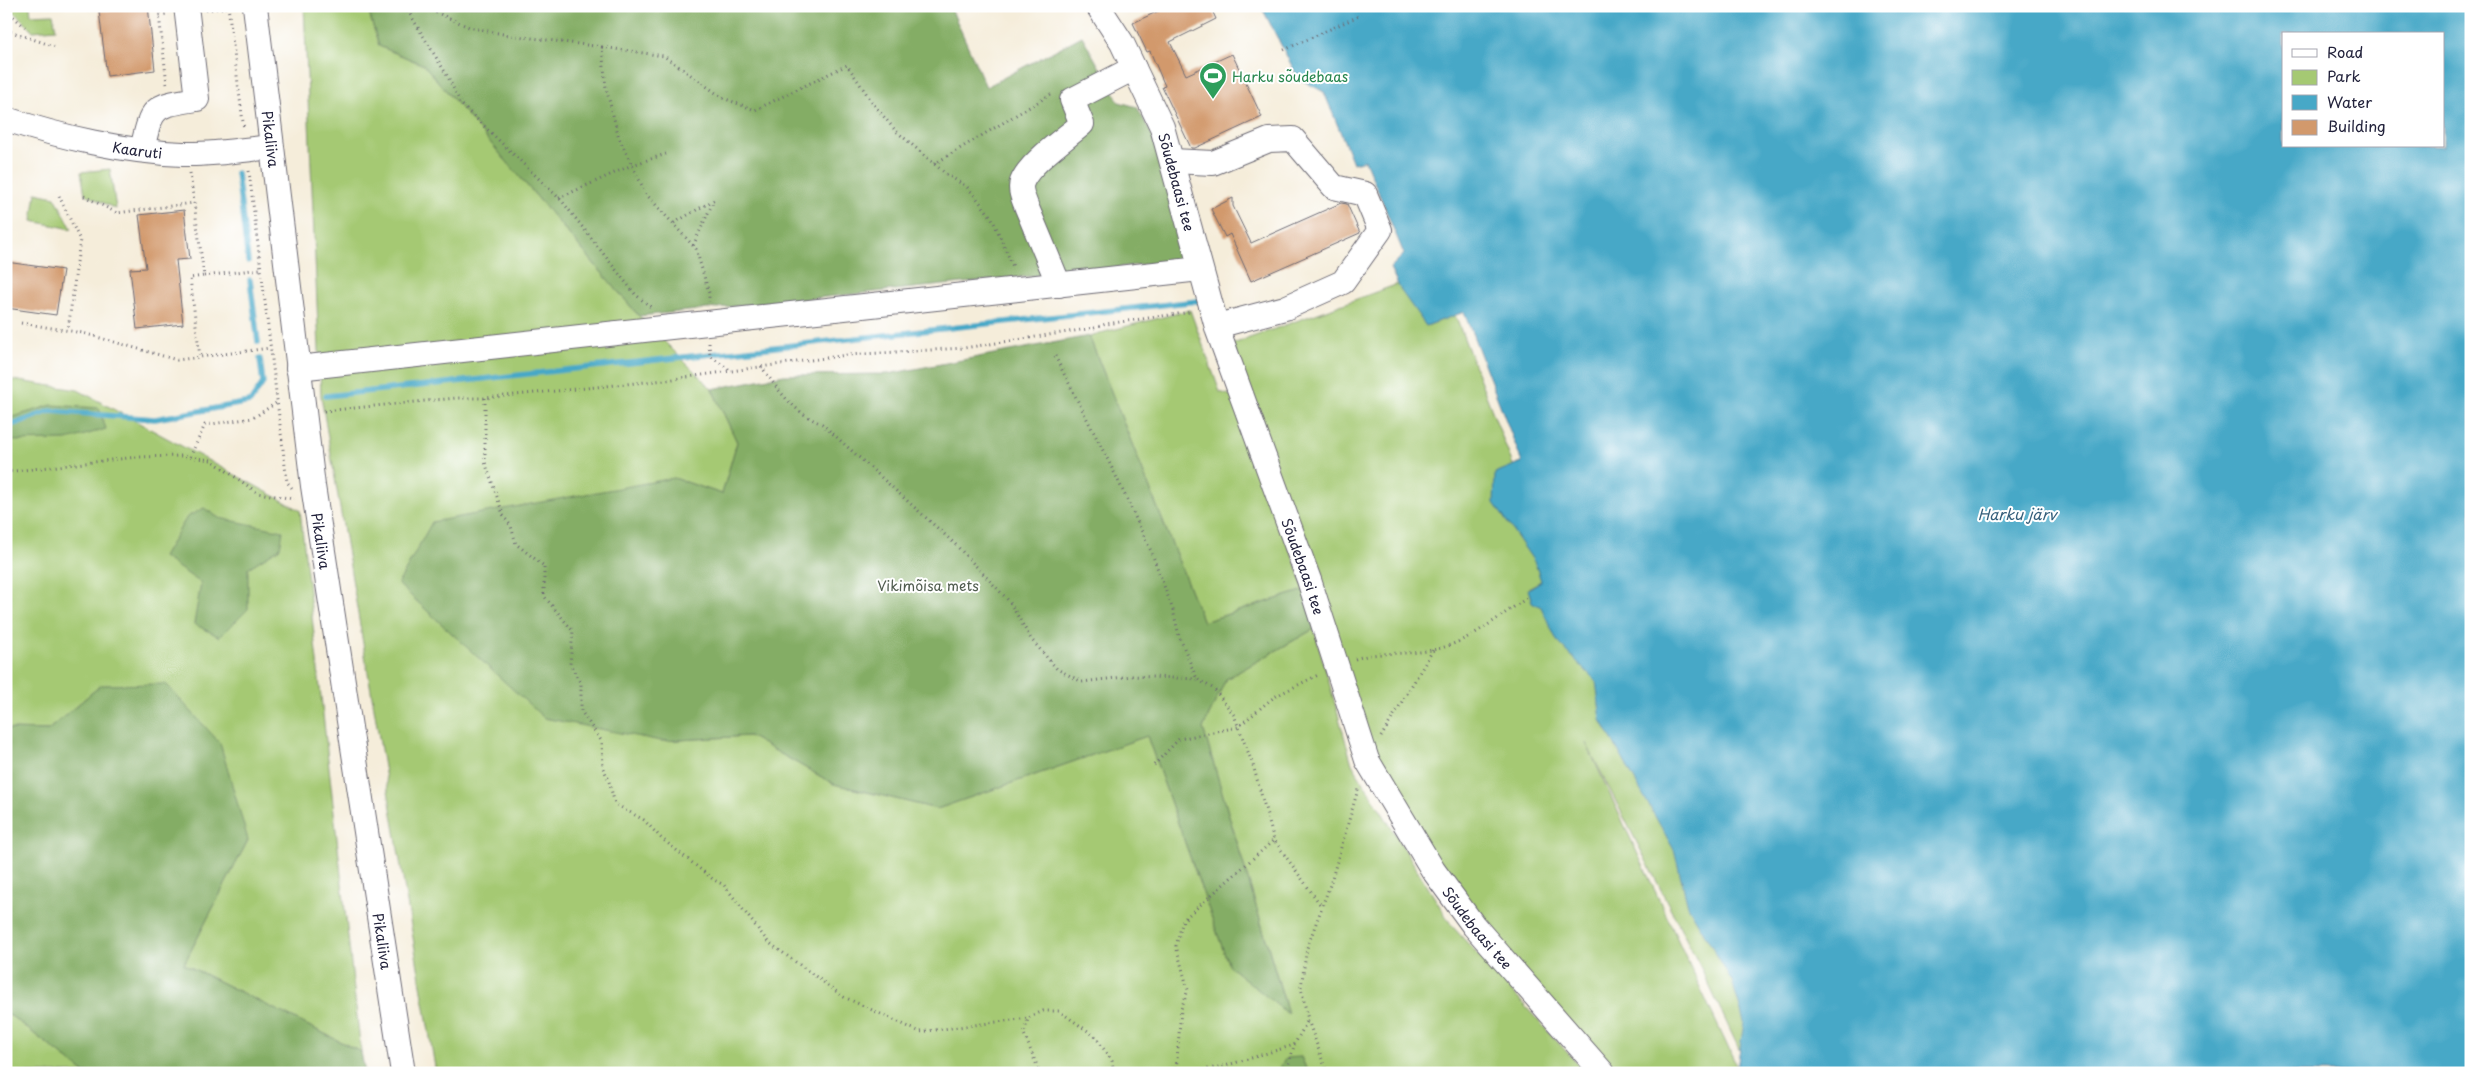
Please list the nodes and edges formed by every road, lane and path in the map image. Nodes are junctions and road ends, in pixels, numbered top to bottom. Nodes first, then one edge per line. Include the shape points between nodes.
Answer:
1 (170, 6) edge
2 (186, 6) edge
3 (228, 6) edge
4 (255, 6) edge
5 (405, 6) edge
6 (422, 6) edge
7 (1098, 6) edge
8 (6, 10) edge
9 (1361, 15) dead end
10 (25, 28) dead end
11 (6, 30) edge
12 (56, 47) dead end
13 (602, 47) junction
14 (1284, 50) dead end
15 (1134, 68) junction
16 (1072, 100) junction
17 (169, 104) junction
18 (6, 119) edge
19 (271, 147) junction
20 (142, 150) junction
21 (246, 150) junction
22 (666, 154) dead end
23 (1172, 161) junction
24 (933, 164) junction
25 (190, 165) dead end
26 (632, 165) junction
27 (59, 196) dead end
28 (84, 196) dead end
29 (559, 198) junction
30 (194, 204) junction
31 (674, 223) junction
32 (693, 246) junction
33 (260, 269) junction
34 (1200, 269) junction
35 (204, 276) junction
36 (1058, 285) junction
37 (1022, 289) junction
38 (1214, 317) junction
39 (21, 323) dead end
40 (708, 324) junction
41 (666, 327) junction
42 (68, 330) junction
43 (270, 348) junction
44 (709, 350) dead end
45 (1055, 356) dead end
46 (200, 357) junction
47 (761, 366) junction
48 (298, 368) junction
49 (730, 370) junction
50 (485, 398) junction
51 (277, 402) junction
52 (320, 410) dead end
53 (190, 457) junction
54 (6, 472) edge
55 (297, 494) dead end
56 (318, 518) junction
57 (1527, 598) dead end
58 (1433, 650) junction
59 (1335, 665) junction
60 (1197, 679) junction
61 (1238, 726) junction
62 (1367, 760) junction
63 (1154, 765) dead end
64 (1274, 840) junction
65 (1322, 906) junction
66 (1028, 1018) junction
67 (1308, 1020) junction
68 (1294, 1045) junction
69 (403, 1073) edge
70 (1040, 1073) edge
71 (1114, 1073) edge
72 (1176, 1073) edge
73 (1188, 1073) edge
74 (1286, 1073) edge
75 (1327, 1073) edge
76 (1603, 1073) edge

1 - 17 path via 171,14 159,15
2 - 17 street via 197,100
3 - 21 path
4 - 19 street, Pikaliiva
5 - 29 path via 461,104
6 - 13 path via 470,28
7 - 15 street, Sõudebaasi tee
8 - 10 path
9 - 14 path
11 - 12 path
13 - 24 path via 664,56 722,98 755,110 847,66 895,130
13 - 26 path via 608,96 619,138
15 - 16 street
15 - 23 street, Sõudebaasi tee via 1162,127
16 - 24 path via 1061,88
16 - 36 street via 1082,124 1032,168 1021,188
17 - 20 street via 157,108 151,115
18 - 20 street, Kaaruti via 51,132
19 - 21 street, Kaaruti
19 - 48 street, Pikaliiva
20 - 21 street, Kaaruti via 182,154
21 - 33 path
22 - 26 path
23 - 34 street, Sõudebaasi tee
23 - 38 street via 1213,164 1268,140 1293,139 1334,187 1365,194 1380,230 1343,282 1285,308
24 - 37 path via 967,187 992,218
25 - 30 path
26 - 29 path
26 - 31 path via 646,194
27 - 42 path via 80,240
28 - 30 path via 117,213
29 - 41 path via 635,294 651,306
30 - 35 path
31 - 32 path
31 - 32 path via 714,200
32 - 40 path via 709,293
33 - 35 path
33 - 43 path
34 - 36 street
34 - 38 street, Sõudebaasi tee
35 - 46 path via 190,278
36 - 37 street
37 - 40 street
38 - 47 path via 964,348 847,355
38 - 59 street, Sõudebaasi tee via 1309,580
39 - 42 path
40 - 41 street
41 - 48 street
42 - 46 path via 177,360
43 - 46 path
43 - 51 path
44 - 49 path via 710,356
45 - 60 path via 1150,551
47 - 49 path
47 - 60 path via 783,398 805,417 822,424 954,543 1009,601 1031,639 1057,669 1082,682 1132,676
48 - 56 street, Pikaliiva
49 - 50 path via 666,380
50 - 52 path
50 - 66 path via 485,462 516,544 544,566 544,596 573,631 570,664 582,684 581,711 602,742 603,768 614,804 644,820 661,838 724,885 768,942 844,997 920,1032
51 - 53 path via 253,418 205,425
51 - 55 path via 287,482
53 - 54 path via 137,457
53 - 56 path via 211,460 258,492 302,500
56 - 69 street, Pikaliiva
57 - 58 path via 1470,636
58 - 59 path via 1375,653
58 - 62 path
59 - 61 path via 1274,697
59 - 62 street, Sõudebaasi tee
60 - 61 path via 1214,689 1234,715
61 - 63 path via 1179,739
61 - 64 path via 1253,765
62 - 65 path
62 - 76 street, Sõudebaasi tee via 1433,870 1474,926
64 - 65 path
64 - 72 path via 1182,920 1176,946 1188,990 1181,1009
65 - 67 path via 1307,948 1301,987
66 - 70 path via 1024,1034
66 - 71 path via 1043,1012 1059,1011 1095,1036 1112,1061
67 - 68 path
67 - 75 path
68 - 73 path
68 - 74 path

